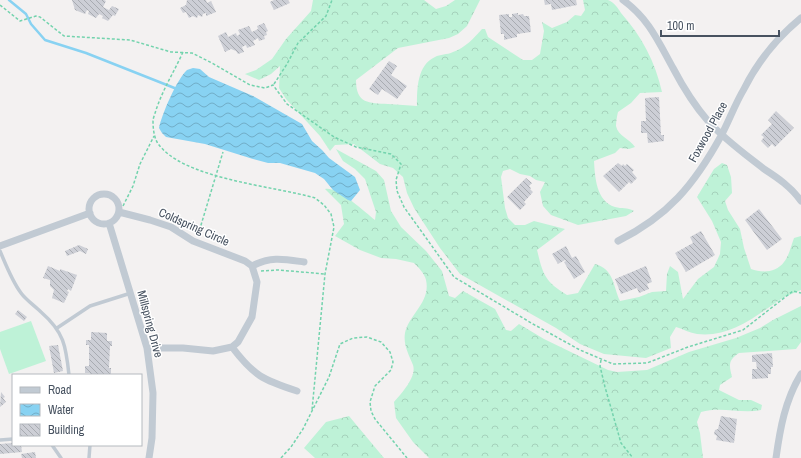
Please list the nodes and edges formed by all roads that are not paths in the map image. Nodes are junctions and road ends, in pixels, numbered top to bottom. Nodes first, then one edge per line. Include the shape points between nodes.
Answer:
1 (623, 0) edge
2 (801, 18) edge
3 (721, 135) junction
4 (801, 200) edge
5 (119, 212) junction
6 (90, 213) junction
7 (109, 223) junction
8 (618, 241) dead end
9 (0, 246) edge
10 (0, 251) edge
11 (304, 262) dead end
12 (253, 269) junction
13 (131, 293) junction
14 (57, 328) junction
15 (232, 347) junction
16 (147, 348) junction
17 (70, 374) edge
18 (801, 374) edge
19 (297, 391) dead end
20 (12, 439) edge
21 (0, 440) edge
22 (53, 446) edge
23 (90, 446) edge
24 (61, 458) edge
25 (89, 458) edge
26 (149, 458) edge
27 (776, 458) edge

1 - 3 street via 634,8 652,31 692,101
2 - 3 street, Foxwood Place via 760,64 743,89
3 - 4 street via 784,183
3 - 8 street, Foxwood Place via 707,159 676,200 646,226
5 - 6 street via 115,199 102,194 93,199 89,208
5 - 7 street
5 - 12 street, Coldspring Circle via 171,227 195,242 245,261
6 - 7 street via 95,220
6 - 9 street
7 - 13 street, Millspring Drive
10 - 14 lane via 21,294
11 - 12 street via 273,259 260,262
12 - 15 street via 258,282 252,317 238,342
13 - 14 lane via 90,306
13 - 16 street, Millspring Drive
14 - 17 lane via 67,351
15 - 16 street via 213,351
15 - 19 street via 249,369 262,378
16 - 26 street, Millspring Drive via 153,393
18 - 27 street via 787,401
20 - 21 lane
22 - 24 lane
23 - 25 lane

